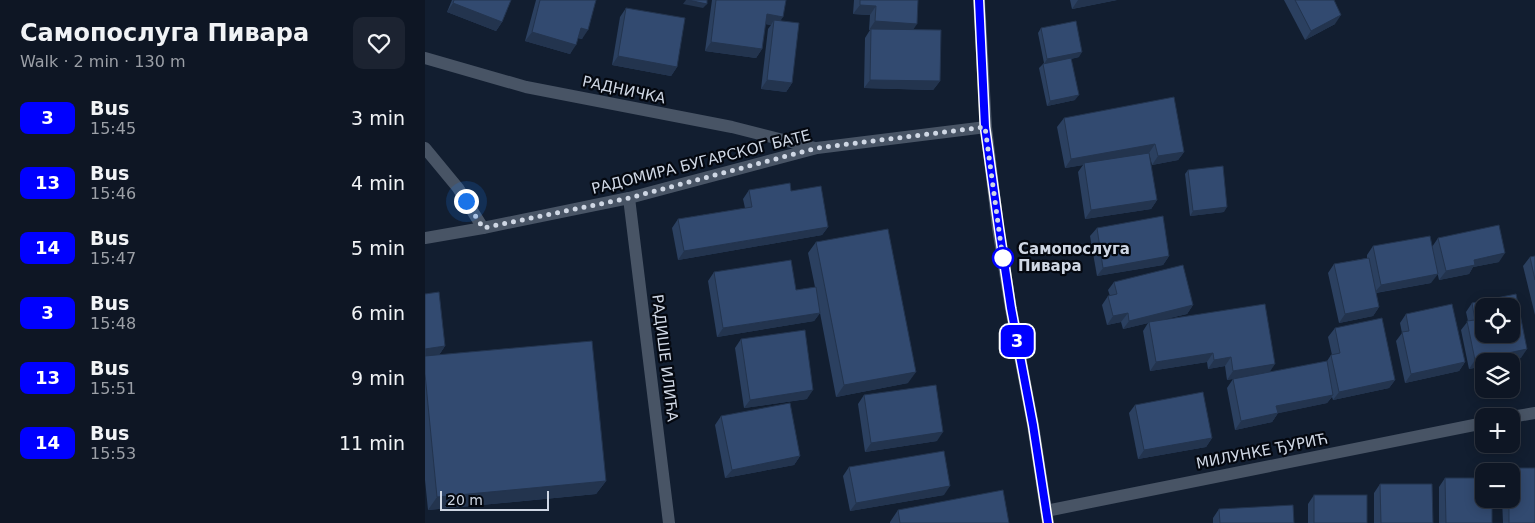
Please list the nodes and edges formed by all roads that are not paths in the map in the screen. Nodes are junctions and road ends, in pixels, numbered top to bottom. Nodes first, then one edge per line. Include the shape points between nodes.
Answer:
1 (979, 0) edge
2 (425, 58) edge
3 (985, 127) junction
4 (425, 148) edge
5 (817, 148) junction
6 (629, 198) junction
7 (483, 228) junction
8 (425, 238) edge
9 (1535, 413) edge
10 (1520, 416) edge
11 (1475, 425) edge
12 (1047, 517) edge
13 (669, 523) edge

1 - 3 street
2 - 5 street, РАДНИЧКА via 526,87 731,127
3 - 5 street, РАДОМИРА БУГАРСКОГ БАТЕ
3 - 12 street via 1011,308
4 - 7 street
5 - 6 street, РАДОМИРА БУГАРСКОГ БАТЕ
6 - 7 street, РАДОМИРА БУГАРСКОГ БАТЕ
6 - 13 street, РАДИШЕ ИЛИЋА
7 - 8 street, РАДОМИРА БУГАРСКОГ БАТЕ
9 - 10 street
11 - 12 street, МИЛУНКЕ ЂУРИЋ

